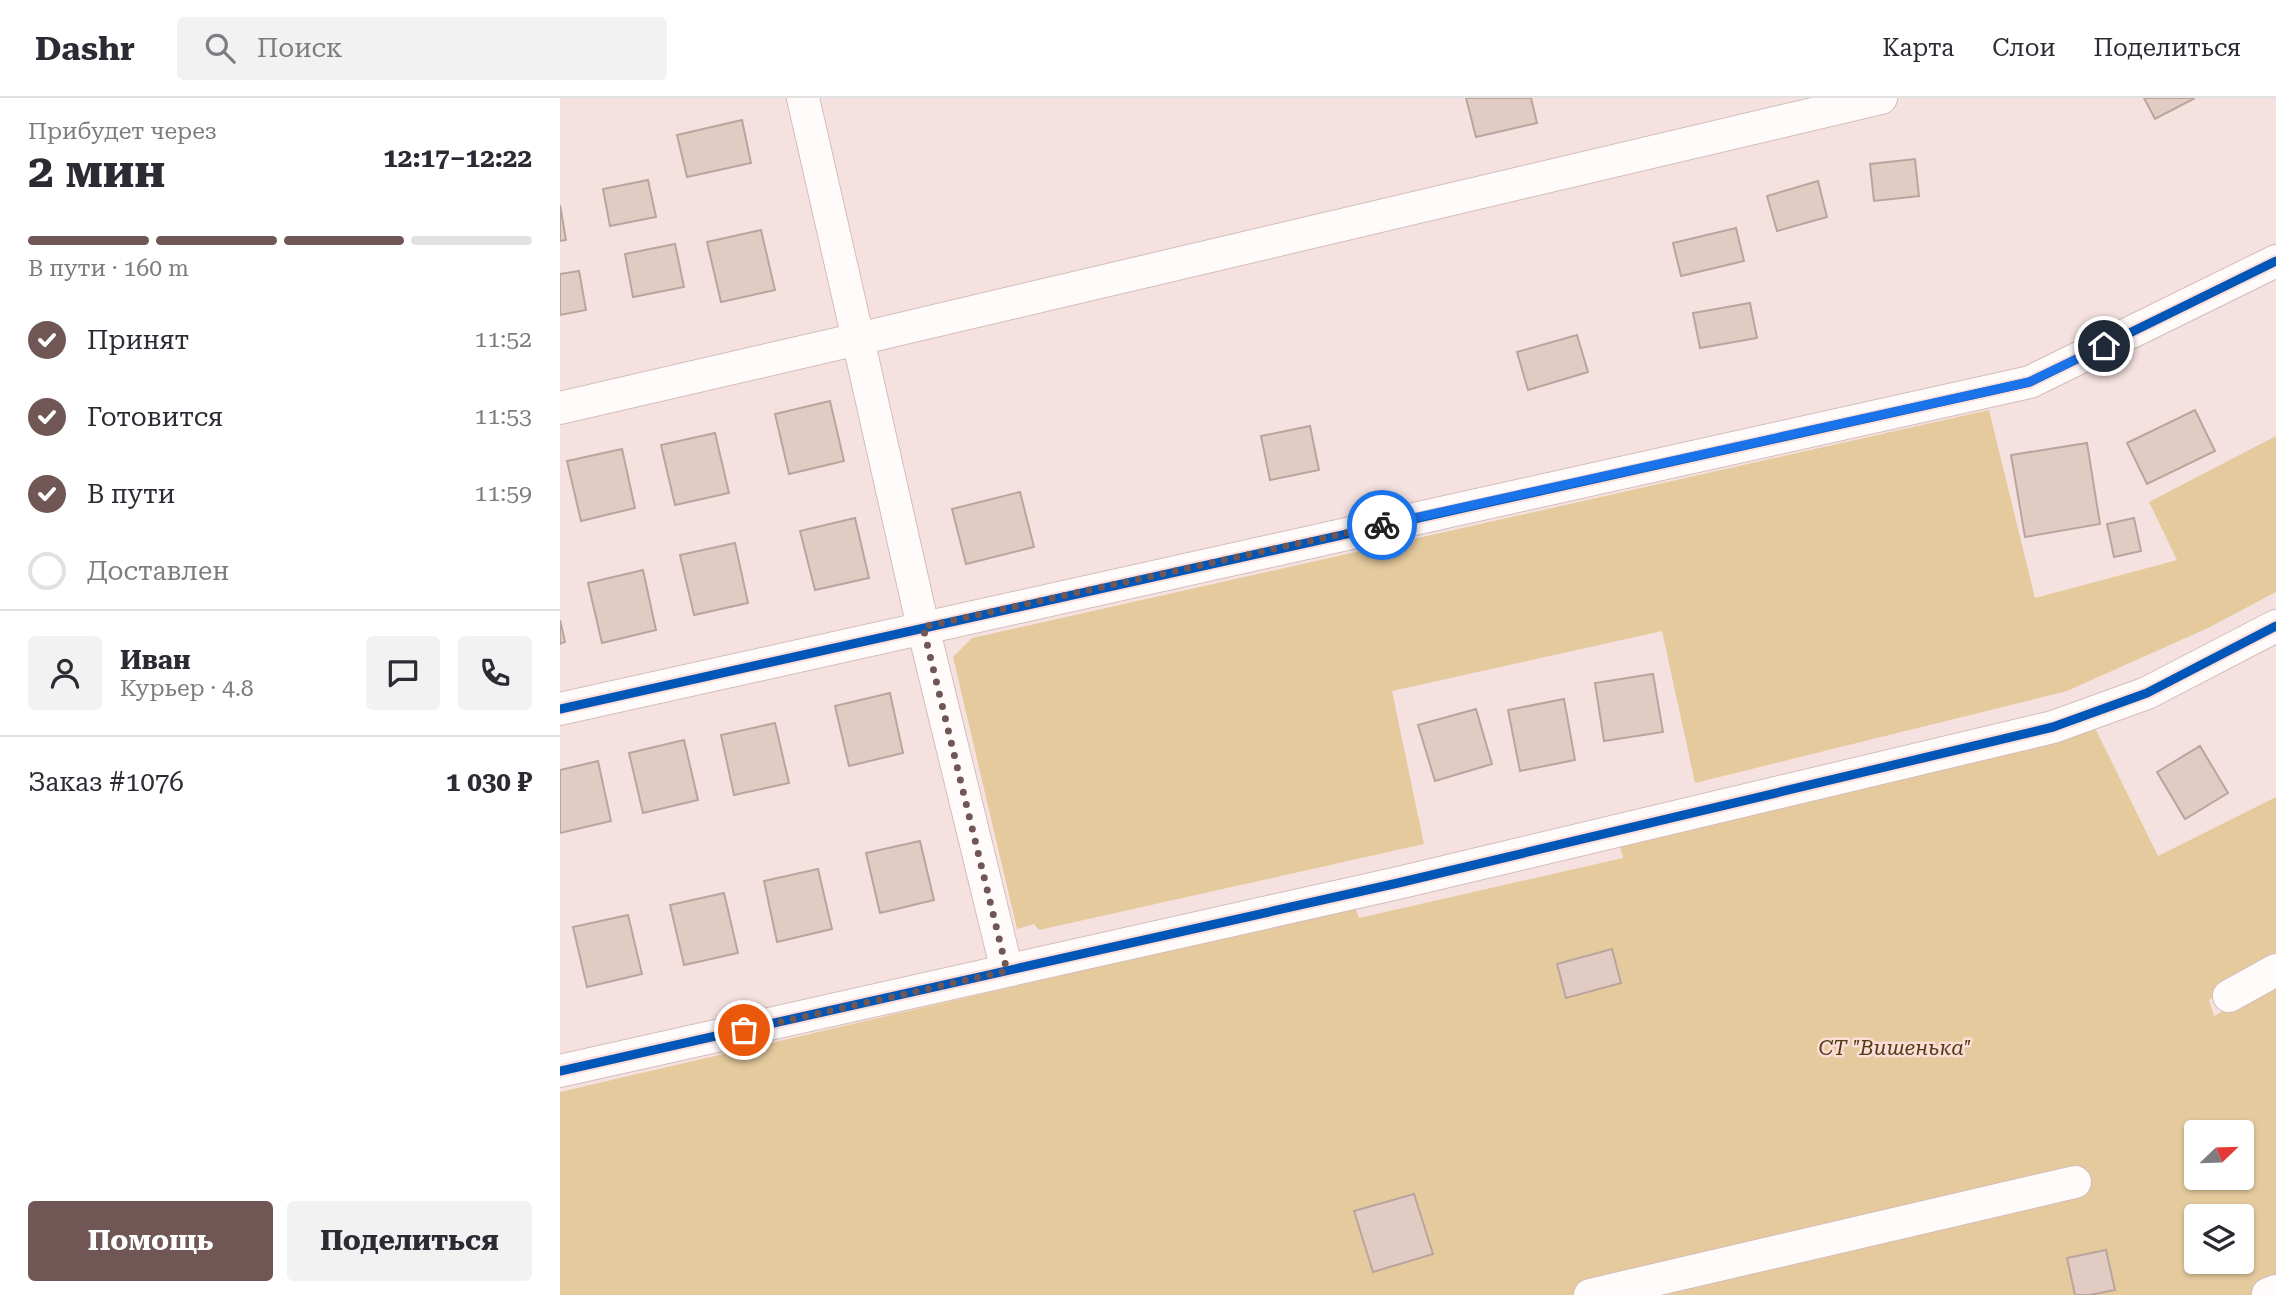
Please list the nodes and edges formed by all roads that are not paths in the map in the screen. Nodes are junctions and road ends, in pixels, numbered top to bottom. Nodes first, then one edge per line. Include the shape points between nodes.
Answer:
1 (803, 98) edge
2 (1881, 98) edge
3 (2276, 261) edge
4 (858, 339) junction
5 (560, 408) edge
6 (2276, 626) edge
7 (923, 627) junction
8 (560, 709) edge
9 (2276, 970) edge
10 (1007, 971) junction
11 (2229, 996) dead end
12 (560, 1071) edge
13 (2075, 1182) dead end
14 (1590, 1295) edge

1 - 4 street
2 - 4 street
3 - 7 street via 2029,382
4 - 5 street
4 - 7 street
6 - 10 street via 2147,693 2053,727
7 - 8 street
7 - 10 street
9 - 11 street
10 - 12 street
13 - 14 street

